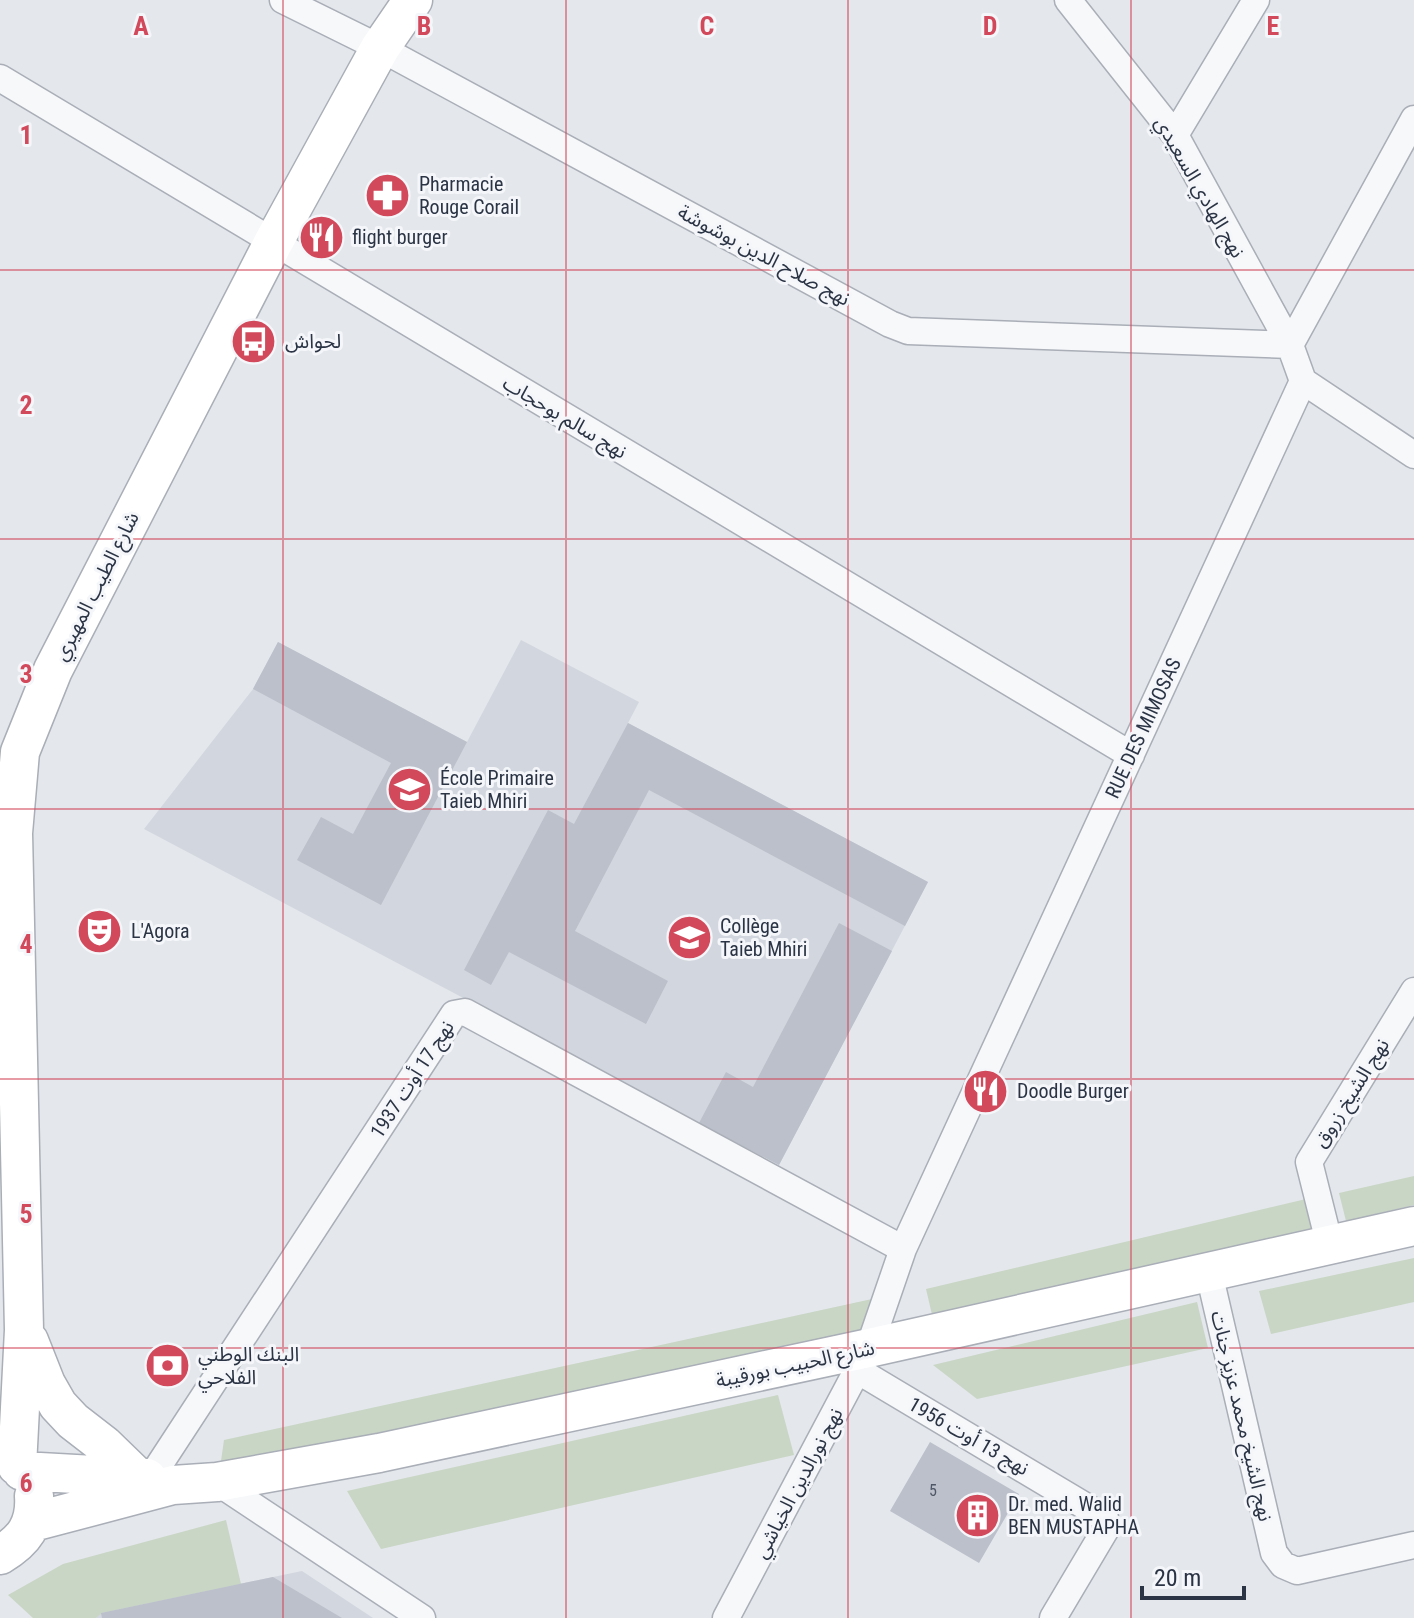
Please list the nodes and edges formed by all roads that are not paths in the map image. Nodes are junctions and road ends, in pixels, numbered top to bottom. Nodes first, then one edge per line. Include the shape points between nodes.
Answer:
1 (283, 0) edge
2 (413, 0) edge
3 (1068, 0) edge
4 (1256, 0) edge
5 (380, 48) junction
6 (0, 78) edge
7 (1414, 119) edge
8 (1175, 135) junction
9 (273, 243) junction
10 (1290, 345) junction
11 (1303, 381) junction
12 (1414, 455) edge
13 (1131, 755) junction
14 (1414, 991) edge
15 (1414, 1226) edge
16 (1330, 1246) junction
17 (903, 1249) junction
18 (1209, 1273) junction
19 (12, 1330) edge
20 (863, 1359) junction
21 (13, 1465) edge
22 (217, 1482) junction
23 (153, 1483) junction
24 (33, 1522) junction
25 (1414, 1545) edge
26 (0, 1555) edge
27 (422, 1618) edge
28 (726, 1618) edge
29 (1053, 1618) edge

1 - 5 street, نهج صلاح الدين بوشوشة
2 - 5 main road, شارع الطيب المهيري
3 - 8 street, نهج الهادي السعيدي
4 - 8 street
5 - 9 main road, شارع الطيب المهيري
5 - 10 street, نهج صلاح الدين بوشوشة via 908,331
6 - 9 street, نهج سالم بوحجاب
7 - 10 street
8 - 10 street, نهج الهادي السعيدي
9 - 13 street, نهج سالم بوحجاب
9 - 19 main road, شارع الطيب المهيري via 53,670 20,752 13,833 23,1235
10 - 11 street
11 - 12 street
11 - 13 street, RUE DES MIMOSAS
13 - 17 street, RUE DES MIMOSAS
14 - 16 street, نهج الشيخ زروق via 1309,1162
15 - 16 main road, شارع الحبيب بورقيبة
16 - 18 main road, شارع الحبيب بورقيبة
17 - 20 street, RUE DES MIMOSAS
17 - 23 street, نهج 17 أوت 1937 via 459,1012
18 - 20 main road, شارع الحبيب بورقيبة
18 - 25 street, نهج الشيخ محمد عزيز جنات via 1274,1553 1283,1565 1297,1571
19 - 21 main road, شارع الطيب المهيري
19 - 23 main road via 58,1405
20 - 22 main road, شارع الحبيب بورقيبة
20 - 28 street, نهج نورالدين الخياشي
20 - 29 street, نهج 13 أوت 1956 via 1105,1518 1107,1527
21 - 23 main road
21 - 24 main road via 34,1495
22 - 23 main road, شارع الحبيب بورقيبة
22 - 27 street
23 - 24 main road
24 - 26 main road via 20,1543

